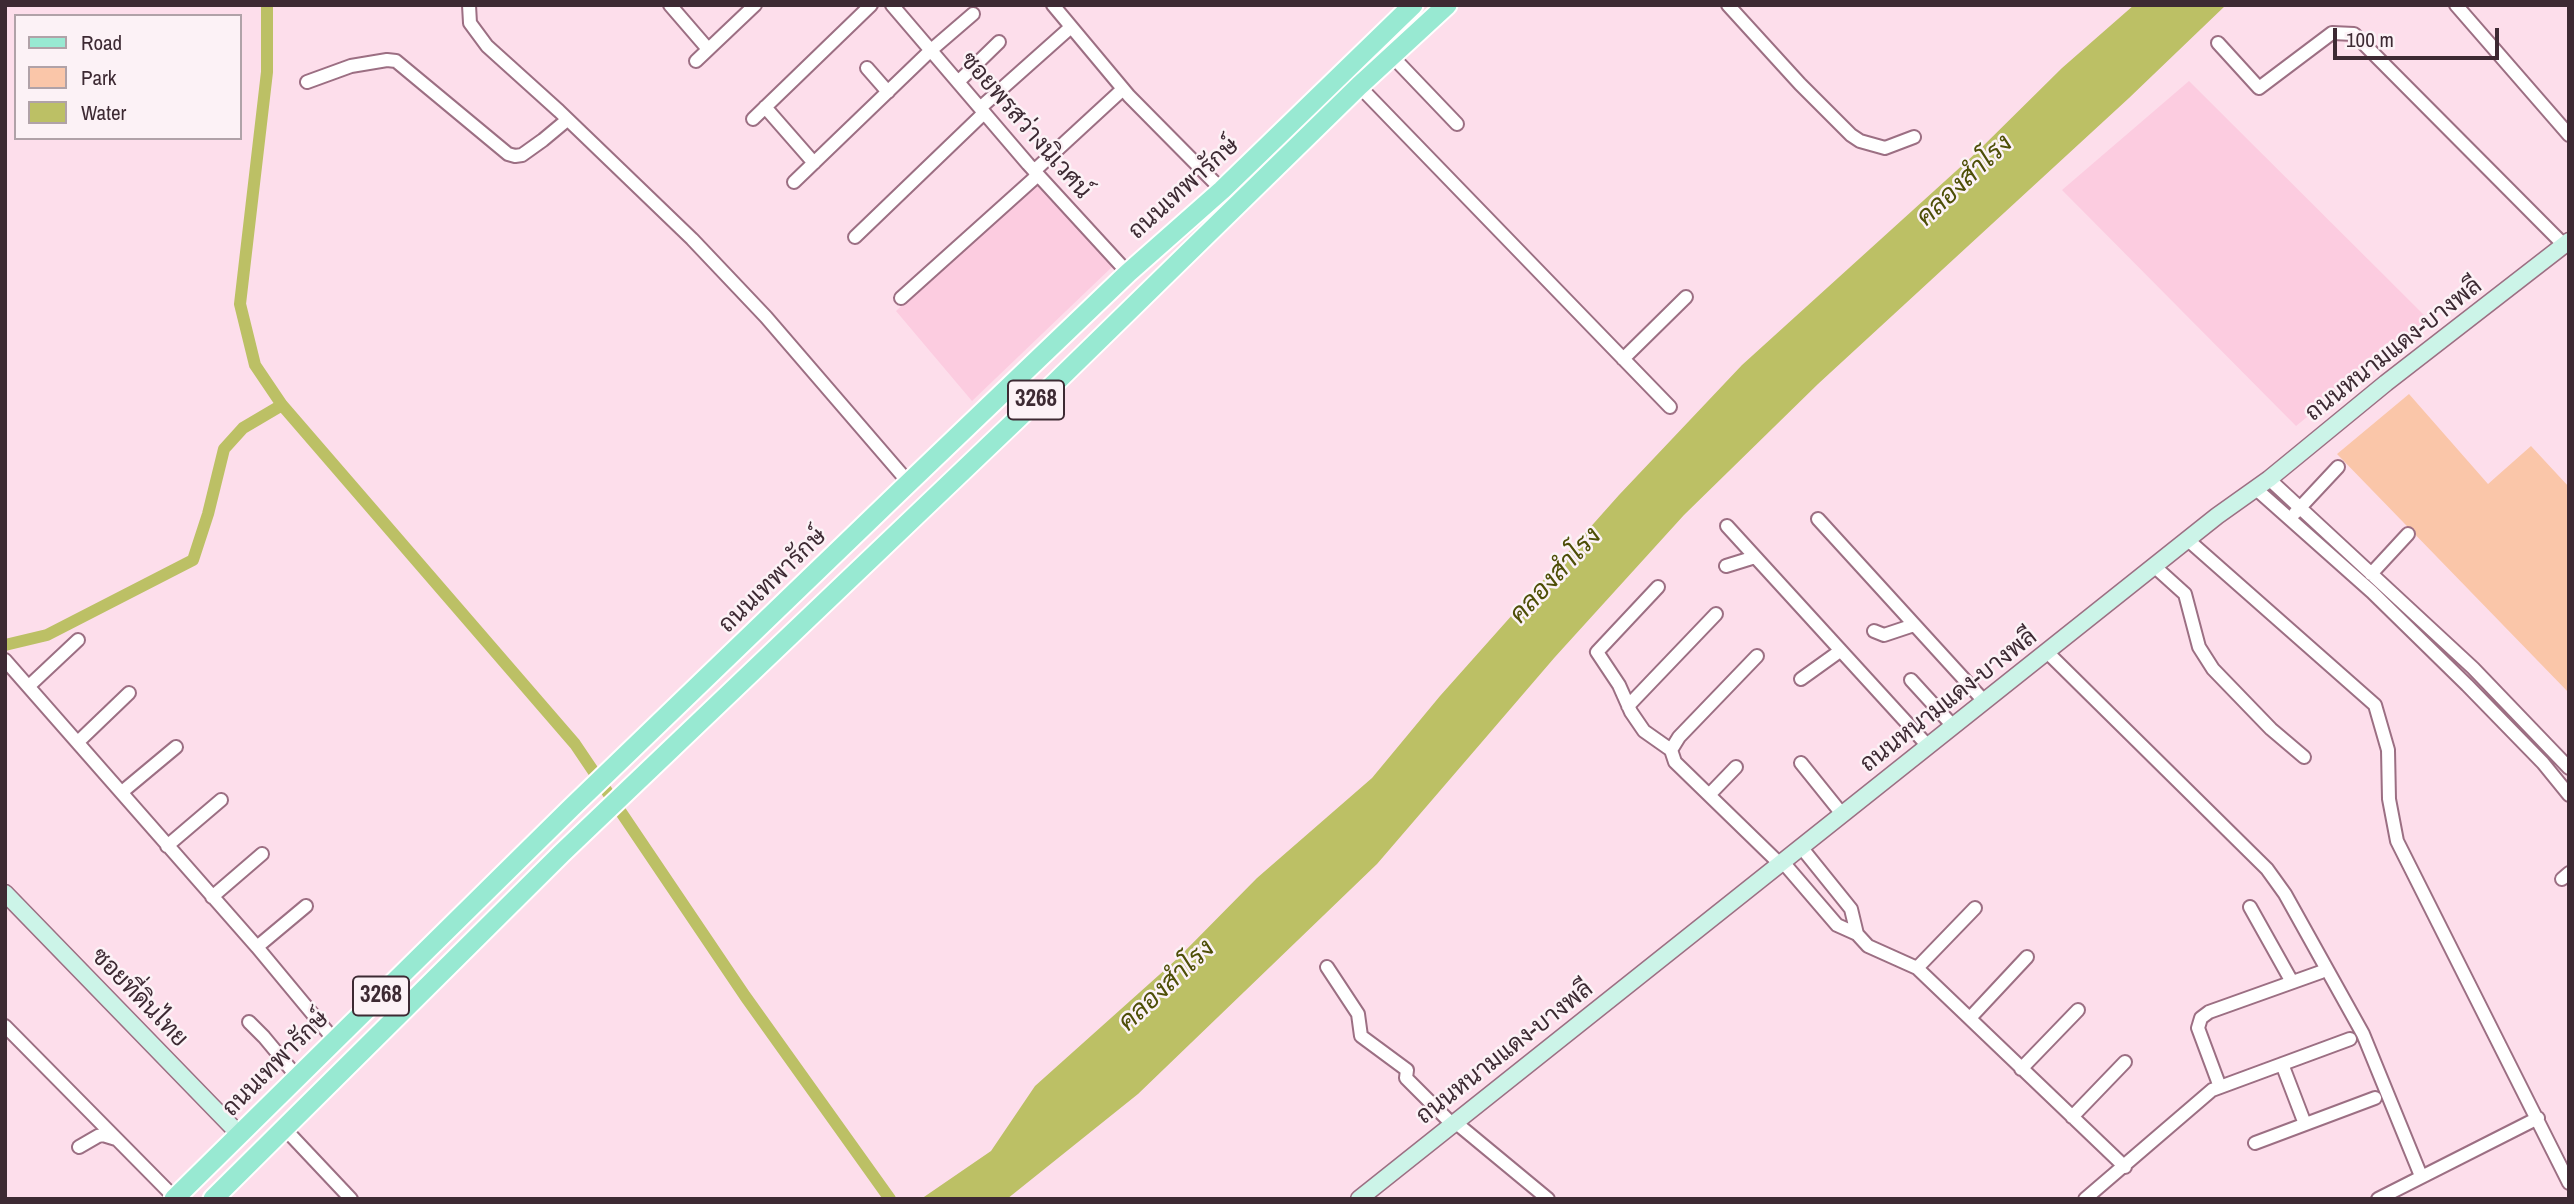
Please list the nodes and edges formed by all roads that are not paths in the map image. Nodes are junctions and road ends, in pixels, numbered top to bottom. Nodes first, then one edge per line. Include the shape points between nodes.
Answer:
1 (469, 5) edge
2 (670, 5) edge
3 (755, 5) edge
4 (871, 5) edge
5 (892, 5) edge
6 (1053, 5) edge
7 (1413, 5) edge
8 (1447, 5) edge
9 (1728, 5) edge
10 (2456, 5) edge
11 (973, 14) dead end
12 (1071, 27) junction
13 (999, 42) dead end
14 (2218, 43) dead end
15 (708, 49) junction
16 (930, 51) junction
17 (1391, 55) junction
18 (696, 61) dead end
19 (867, 68) dead end
20 (307, 82) dead end
21 (958, 82) junction
22 (1359, 86) junction
23 (1123, 89) junction
24 (888, 92) junction
25 (765, 107) junction
26 (982, 110) junction
27 (753, 119) dead end
28 (567, 120) junction
29 (1457, 124) dead end
30 (2569, 135) edge
31 (1914, 137) dead end
32 (814, 163) junction
33 (1036, 173) junction
34 (794, 182) dead end
35 (1222, 190) junction
36 (855, 237) dead end
37 (2566, 243) edge
38 (1128, 273) junction
39 (1686, 297) dead end
40 (901, 298) dead end
41 (1623, 359) junction
42 (1670, 407) dead end
43 (2338, 467) dead end
44 (909, 483) junction
45 (2262, 484) junction
46 (2300, 508) junction
47 (1818, 519) dead end
48 (2289, 519) junction
49 (1727, 526) dead end
50 (2408, 534) dead end
51 (2188, 540) junction
52 (1755, 557) junction
53 (1726, 566) dead end
54 (2154, 566) junction
55 (2371, 574) junction
56 (1658, 587) dead end
57 (1716, 614) dead end
58 (1914, 625) junction
59 (1874, 631) dead end
60 (78, 640) dead end
61 (1840, 651) junction
62 (2047, 652) junction
63 (1757, 656) dead end
64 (5, 660) edge
65 (1801, 679) dead end
66 (1912, 681) dead end
67 (29, 686) junction
68 (129, 693) dead end
69 (1984, 701) junction
70 (1628, 706) junction
71 (1953, 726) junction
72 (79, 741) junction
73 (1928, 746) junction
74 (176, 747) dead end
75 (1671, 750) junction
76 (2304, 757) dead end
77 (1801, 763) dead end
78 (1736, 767) dead end
79 (2569, 768) edge
80 (122, 792) junction
81 (1709, 795) junction
82 (2569, 795) edge
83 (221, 800) dead end
84 (1842, 814) junction
85 (167, 846) junction
86 (1801, 846) junction
87 (262, 854) dead end
88 (1781, 862) junction
89 (5, 893) edge
90 (212, 897) junction
91 (306, 906) dead end
92 (2250, 907) dead end
93 (1975, 908) dead end
94 (1857, 933) junction
95 (257, 947) junction
96 (2027, 957) dead end
97 (1326, 967) dead end
98 (1917, 968) junction
99 (2321, 972) dead end
100 (2292, 982) junction
101 (2078, 1010) dead end
102 (1970, 1018) junction
103 (249, 1022) dead end
104 (5, 1026) edge
105 (2350, 1039) dead end
106 (335, 1041) junction
107 (2125, 1062) dead end
108 (2282, 1064) junction
109 (2021, 1069) junction
110 (298, 1078) junction
111 (2220, 1087) junction
112 (2375, 1098) dead end
113 (2072, 1118) junction
114 (2538, 1118) junction
115 (1454, 1123) junction
116 (2305, 1124) junction
117 (285, 1129) junction
118 (240, 1135) junction
119 (120, 1140) junction
120 (2255, 1143) dead end
121 (79, 1147) dead end
122 (2125, 1167) junction
123 (2421, 1176) junction
124 (2569, 1183) edge
125 (174, 1198) edge
126 (213, 1199) edge
127 (351, 1199) edge
128 (1359, 1199) edge
129 (1548, 1199) edge
130 (2085, 1199) edge
131 (2378, 1199) edge

1 - 28 street via 470,23 487,46
2 - 15 street
3 - 15 street
4 - 25 street
5 - 16 street, ซอยพรสว่างนิเวศน์
6 - 12 street
7 - 35 main road, ถนนเทพารักษ์ / 3268
8 - 17 main road, ถนนเทพารักษ์ / 3268
9 - 31 street via 1851,135 1885,148
10 - 30 street
11 - 16 street
12 - 23 street
12 - 26 street
13 - 21 street
14 - 37 street via 2259,88 2332,33 2354,34
15 - 18 street
16 - 21 street, ซอยพรสว่างนิเวศน์
16 - 24 street
17 - 22 main road, ถนนเทพารักษ์ / 3268
17 - 29 street
19 - 24 street
20 - 28 street via 351,66 396,61 515,156
21 - 26 street, ซอยพรสว่างนิเวศน์
22 - 41 street
22 - 117 main road, ถนนเทพารักษ์ / 3268 via 606,812
23 - 33 street
23 - 35 street
24 - 32 street
25 - 27 street
25 - 32 street
26 - 33 street, ซอยพรสว่างนิเวศน์
26 - 36 street
28 - 44 street via 766,317
32 - 34 street
33 - 38 street, ซอยพรสว่างนิเวศน์
33 - 40 street
35 - 38 main road, ถนนเทพารักษ์ / 3268
37 - 45 main road, ถนนหนามแดง-บางพลี
38 - 44 main road, ถนนเทพารักษ์ / 3268
39 - 41 street
41 - 42 street
43 - 46 street
44 - 106 main road, ถนนเทพารักษ์ / 3268
45 - 46 street
45 - 48 street
45 - 51 main road, ถนนหนามแดง-บางพลี
46 - 48 street
46 - 55 street
47 - 58 street
48 - 82 street via 2467,685
49 - 52 street
50 - 55 street
51 - 54 main road, ถนนหนามแดง-บางพลี
51 - 114 street via 2375,705 2388,750 2389,799 2397,841
52 - 53 street
52 - 61 street
54 - 62 main road, ถนนหนามแดง-บางพลี
54 - 76 street via 2185,594 2199,647 2213,669
55 - 79 street via 2473,668
56 - 70 street via 1597,652
57 - 70 street
58 - 59 street via 1884,635
58 - 69 street
60 - 67 street
61 - 65 street
61 - 73 street
62 - 69 main road, ถนนหนามแดง-บางพลี
62 - 123 street via 2267,869 2285,894 2363,1034
63 - 75 street
64 - 67 street
66 - 71 street
67 - 72 street
68 - 72 street
69 - 71 main road, ถนนหนามแดง-บางพลี
70 - 75 street via 1644,731
71 - 73 main road, ถนนหนามแดง-บางพลี
72 - 80 street
73 - 84 main road, ถนนหนามแดง-บางพลี
74 - 80 street
75 - 81 street via 1675,762
77 - 84 street
78 - 81 street
80 - 85 street
81 - 88 street
83 - 85 street
84 - 86 main road, ถนนหนามแดง-บางพลี
85 - 90 street
86 - 88 main road, ถนนหนามแดง-บางพลี
86 - 94 street via 1851,909
87 - 90 street
88 - 94 street via 1837,925
88 - 115 main road, ถนนหนามแดง-บางพลี
89 - 118 main road, ซอยที่ดินไทย
90 - 95 street
91 - 95 street
92 - 100 street
93 - 98 street
94 - 98 street via 1868,946
95 - 106 street
96 - 102 street
97 - 115 street via 1358,1014 1361,1036 1407,1070 1406,1078
98 - 102 street
99 - 100 street
100 - 111 street via 2201,1018 2198,1028
101 - 109 street
102 - 109 street
103 - 110 street
104 - 119 street
105 - 108 street
106 - 110 main road, ถนนเทพารักษ์ / 3268
107 - 113 street
108 - 111 street
108 - 116 street
109 - 113 street
110 - 118 main road, ถนนเทพารักษ์ / 3268
111 - 122 street
112 - 116 street
113 - 122 street
114 - 123 street
114 - 124 street
115 - 128 main road, ถนนหนามแดง-บางพลี
115 - 129 street
116 - 120 street
117 - 126 main road, ถนนเทพารักษ์ / 3268
117 - 127 street
118 - 125 main road, ถนนเทพารักษ์ / 3268
119 - 121 street via 103,1135
119 - 125 street
122 - 130 street
123 - 131 street

